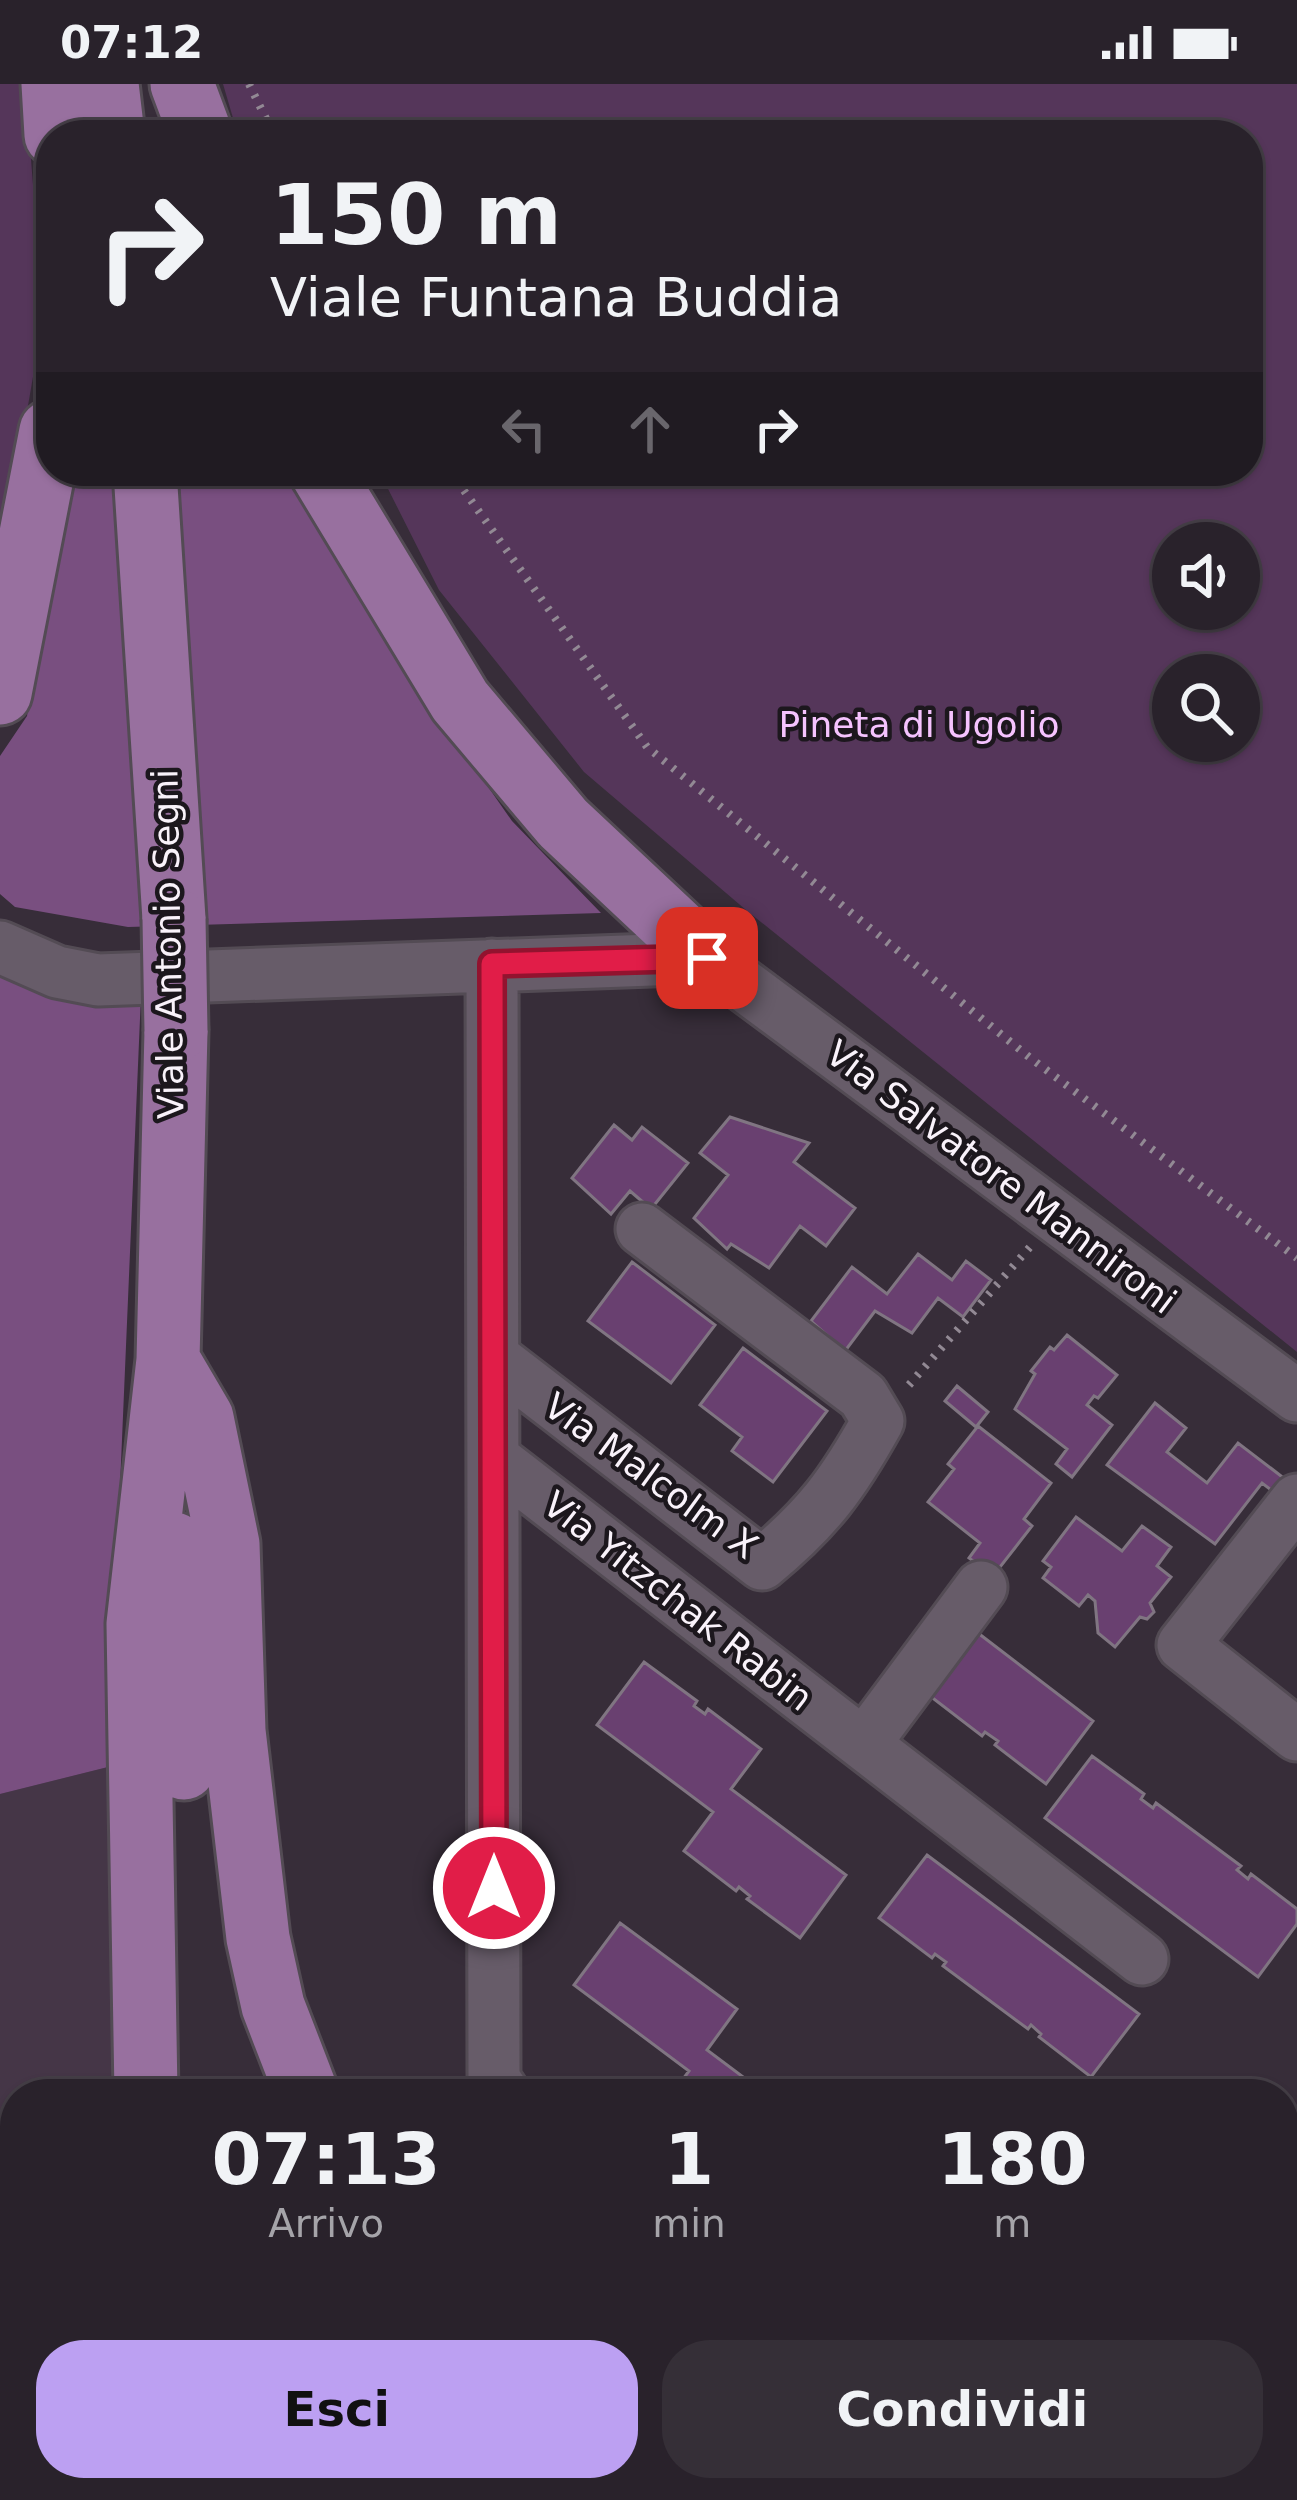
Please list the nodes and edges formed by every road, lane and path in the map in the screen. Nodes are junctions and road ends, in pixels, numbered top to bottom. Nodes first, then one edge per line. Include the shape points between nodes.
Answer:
1 (52, 84) edge
2 (107, 84) edge
3 (182, 84) edge
4 (249, 84) edge
5 (55, 120) edge
6 (111, 120) edge
7 (195, 120) edge
8 (267, 120) edge
9 (37, 486) edge
10 (146, 486) edge
11 (330, 486) edge
12 (461, 486) edge
13 (11, 589) edge
14 (0, 693) edge
15 (0, 946) edge
16 (707, 958) junction
17 (492, 964) junction
18 (1054, 1219) junction
19 (641, 1229) dead end
20 (1297, 1258) edge
21 (493, 1358) junction
22 (164, 1389) junction
23 (1297, 1396) edge
24 (878, 1421) junction
25 (493, 1459) junction
26 (1297, 1499) edge
27 (981, 1587) dead end
28 (1297, 1736) edge
29 (864, 1744) junction
30 (1142, 1959) dead end
31 (146, 2079) edge
32 (185, 2079) edge
33 (301, 2079) edge
34 (494, 2079) edge

1 - 5 main road
2 - 6 main road
3 - 7 main road
4 - 8 path
9 - 13 main road
10 - 22 main road, Viale Antonio Segni, bridge via 174,920
11 - 16 main road via 460,701 563,824
12 - 20 path via 647,747 1029,1057
13 - 14 main road
15 - 17 street via 56,972 98,980
16 - 17 street
16 - 18 street, Via Salvatore Mannironi
17 - 21 street
18 - 23 street, Via Salvatore Mannironi
18 - 24 path
19 - 24 street via 862,1396
21 - 24 street, Via Malcolm X via 762,1564 845,1480
21 - 25 street
22 - 31 main road, Viale Antonio Segni via 138,1624
22 - 32 main road, Viale Antonio Segni via 183,1634
22 - 33 main road via 202,1418 228,1544 234,1731 258,1938
25 - 29 street, Via Yitzchak Rabin
25 - 34 street
26 - 28 street via 1184,1646
27 - 29 street
29 - 30 street, Via Yitzchak Rabin

